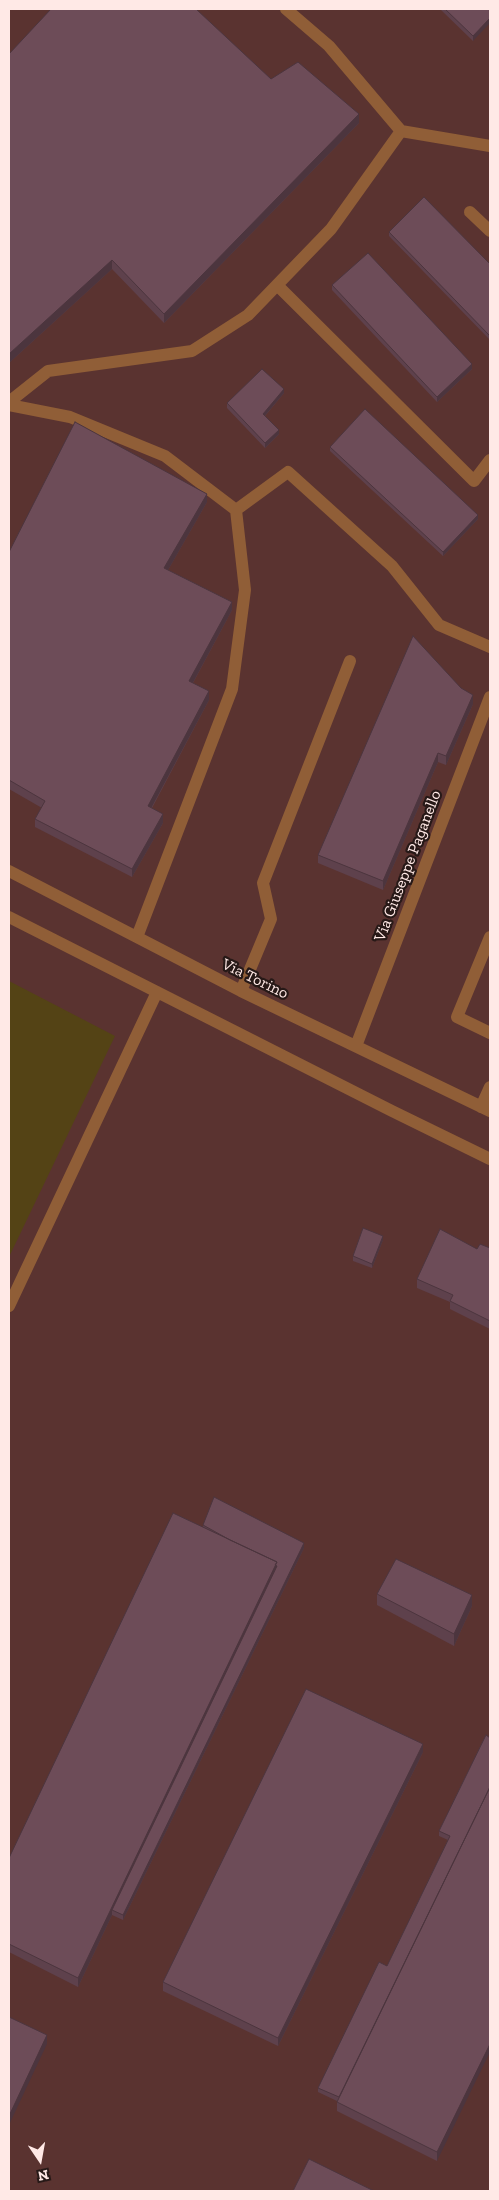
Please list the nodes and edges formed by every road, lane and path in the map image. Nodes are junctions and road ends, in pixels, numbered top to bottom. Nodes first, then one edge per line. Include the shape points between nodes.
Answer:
1 (286, 9) edge
2 (401, 130) junction
3 (490, 146) edge
4 (470, 212) dead end
5 (490, 232) edge
6 (277, 285) junction
7 (9, 403) edge
8 (490, 460) edge
9 (236, 510) junction
10 (490, 647) edge
11 (350, 661) dead end
12 (490, 698) edge
13 (9, 871) edge
14 (9, 917) edge
15 (490, 936) edge
16 (137, 938) junction
17 (240, 991) junction
18 (157, 992) junction
19 (490, 1033) edge
20 (356, 1046) junction
21 (490, 1087) edge
22 (486, 1109) edge
23 (490, 1159) edge
24 (9, 1306) edge

1 - 2 street via 329,46
2 - 3 street
2 - 6 street via 331,229
4 - 5 street
6 - 7 street via 248,315 192,351 48,371
6 - 8 street via 474,481
7 - 9 street via 70,417 165,456
9 - 10 street via 288,472 392,566 439,625
9 - 16 street via 245,590 232,689
11 - 17 street via 263,883 271,919
12 - 20 street, Via Giuseppe Paganello
13 - 16 street, Via Torino
14 - 18 street
15 - 19 street via 457,1017
16 - 17 street, Via Torino
17 - 20 street, Via Torino
18 - 23 street
18 - 24 street
20 - 22 street, Via Torino
21 - 22 street

